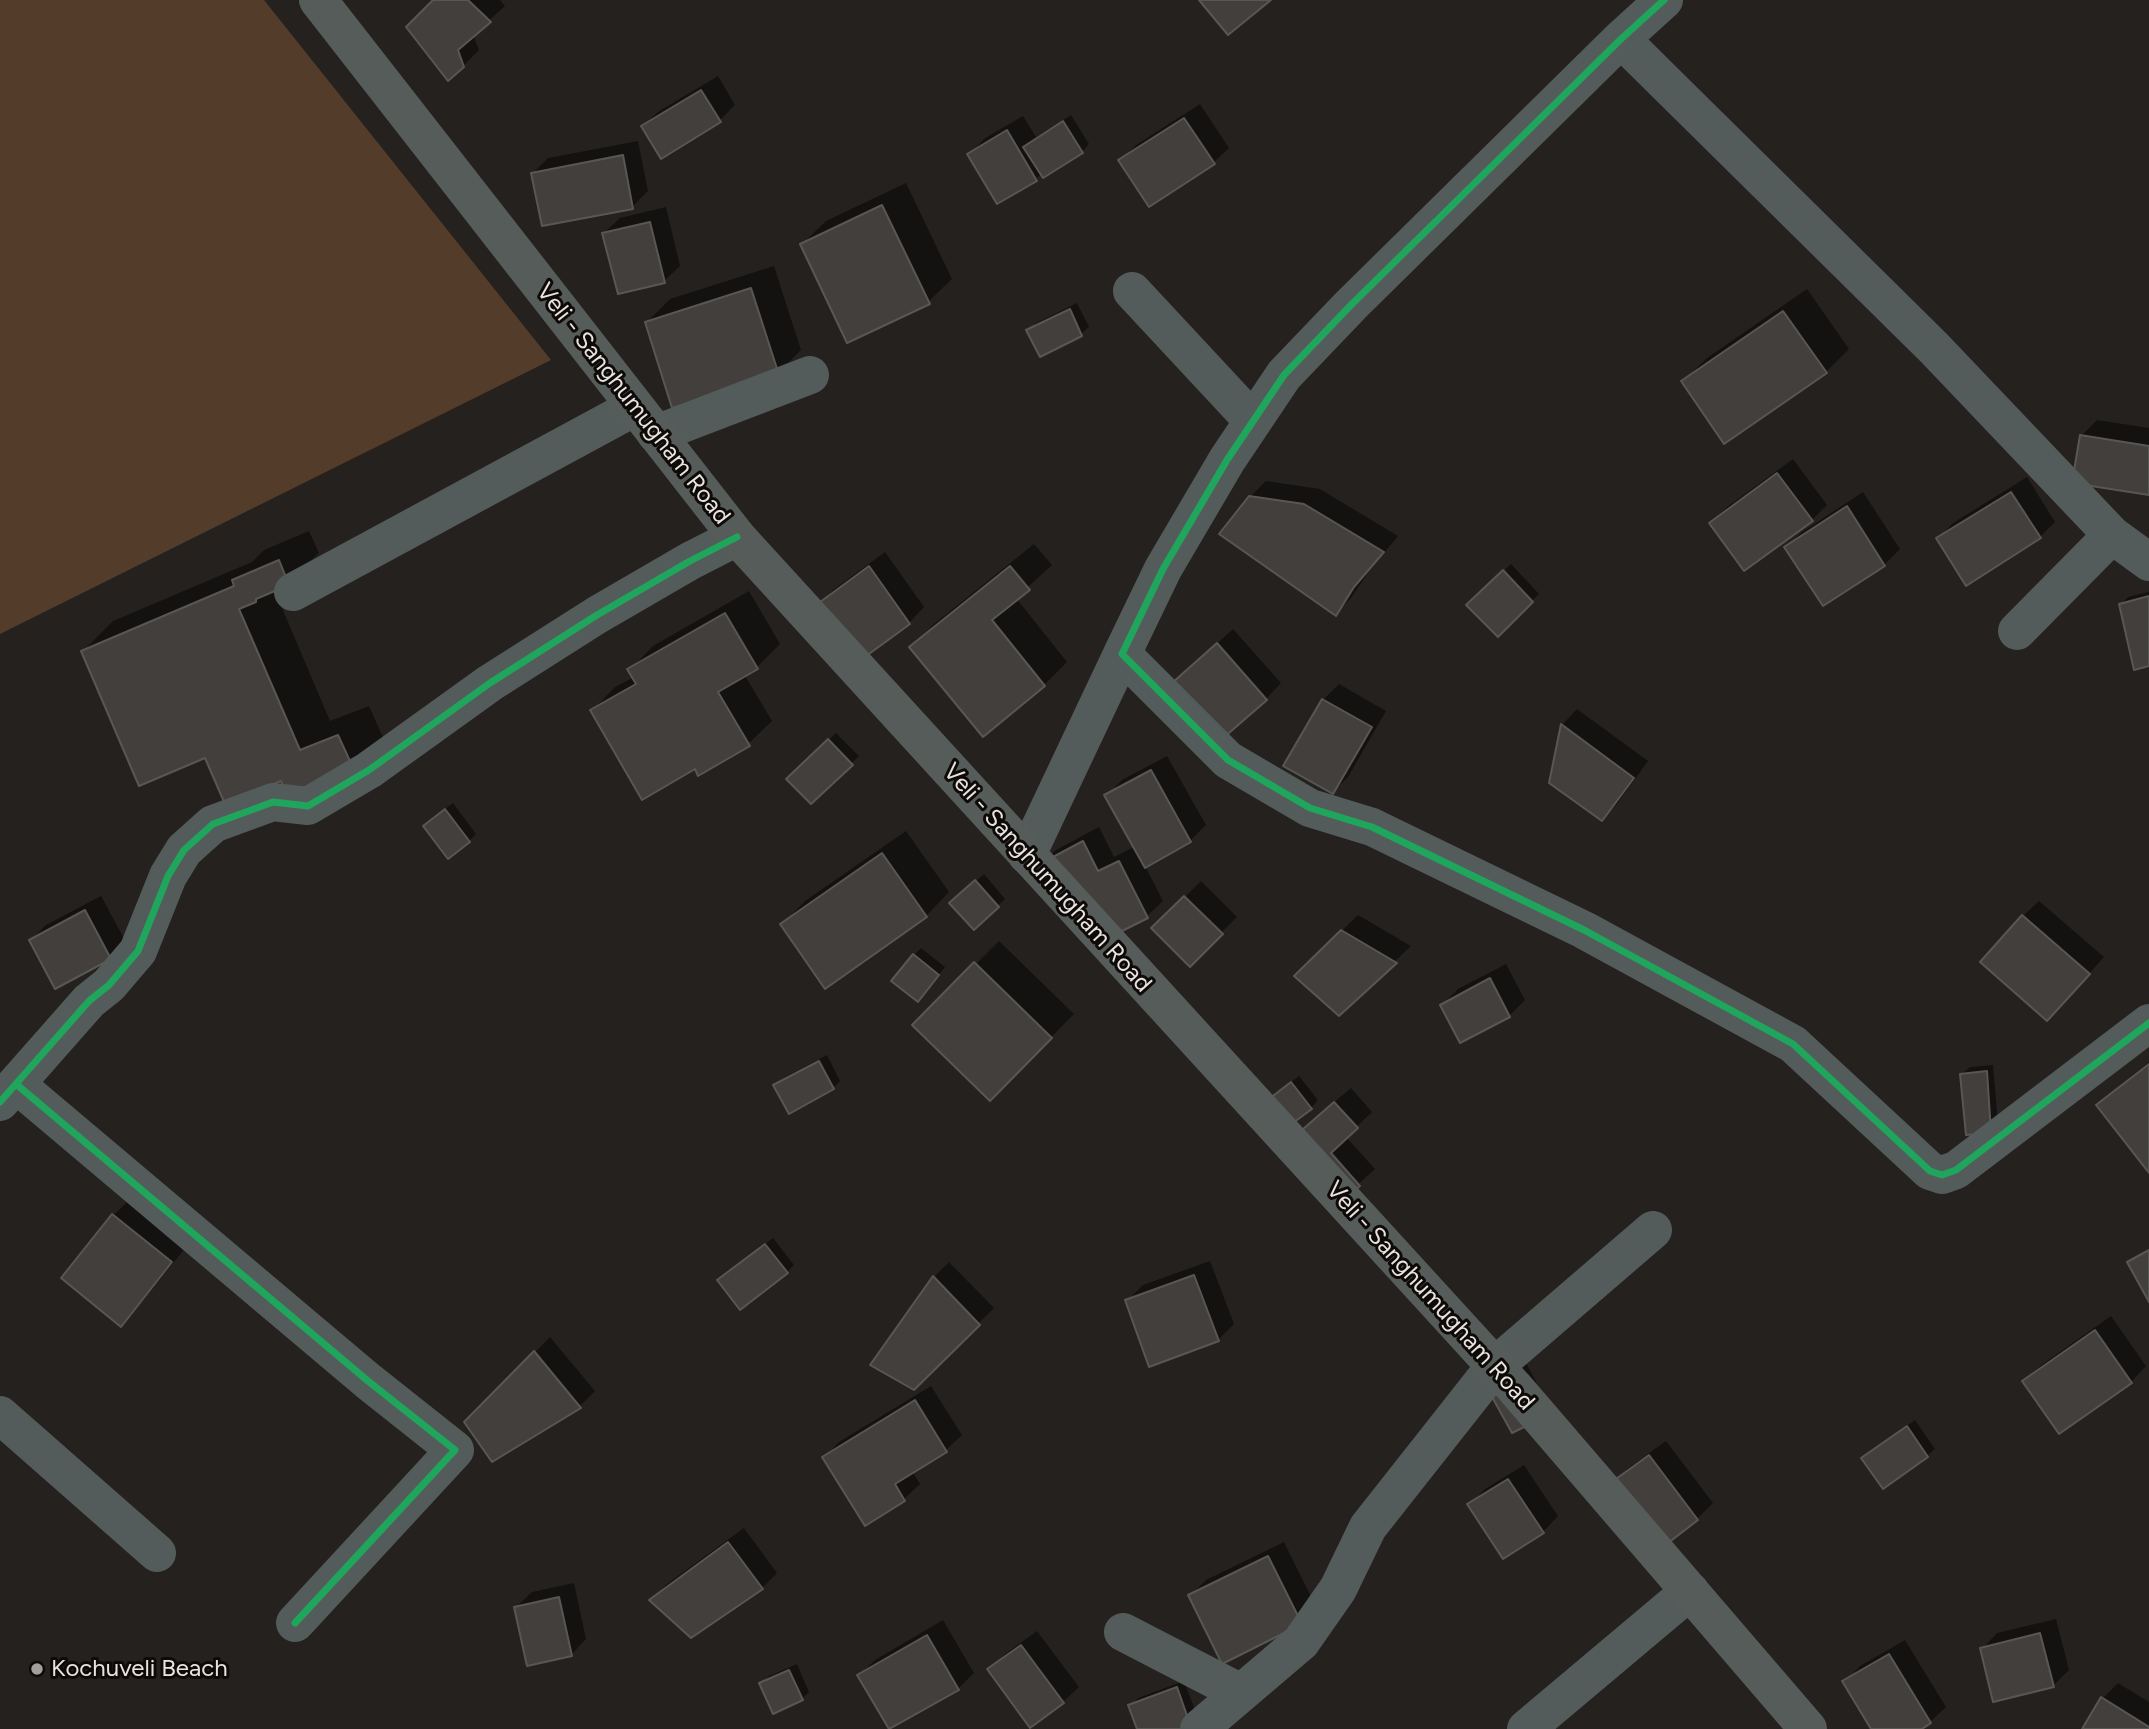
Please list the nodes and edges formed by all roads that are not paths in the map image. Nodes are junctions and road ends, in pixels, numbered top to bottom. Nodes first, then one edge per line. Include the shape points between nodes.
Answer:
1 (318, 0) edge
2 (1664, 0) edge
3 (1621, 39) junction
4 (1132, 291) dead end
5 (810, 375) dead end
6 (646, 421) junction
7 (1253, 421) junction
8 (2112, 535) junction
9 (737, 537) junction
10 (2149, 562) edge
11 (293, 592) dead end
12 (2018, 631) dead end
13 (1122, 654) junction
14 (1027, 855) junction
15 (2149, 1023) edge
16 (8, 1093) edge
17 (1653, 1230) dead end
18 (1494, 1366) junction
19 (0, 1415) edge
20 (157, 1553) dead end
21 (1690, 1591) junction
22 (295, 1623) dead end
23 (1123, 1632) dead end
24 (1241, 1693) junction
25 (1199, 1729) edge
26 (1526, 1729) edge
27 (1808, 1729) edge

1 - 6 main road, Veli - Sanghumugham Road
2 - 3 street
3 - 7 street via 1360,296 1284,375
3 - 8 street via 1934,348
4 - 7 street
5 - 6 street
6 - 9 main road, Veli - Sanghumugham Road
6 - 11 street
7 - 13 street via 1163,569
8 - 10 street
8 - 12 street
9 - 14 main road, Veli - Sanghumugham Road
9 - 16 street via 597,615 490,683 369,770 308,806 273,803 213,824 184,850 168,876 138,951
13 - 14 street
13 - 15 street via 1228,760 1310,808 1371,827 1584,930 1793,1044 1930,1171 1942,1175 1956,1170
14 - 18 main road, Veli - Sanghumugham Road
16 - 22 street via 455,1450
17 - 18 street
18 - 21 main road, Veli - Sanghumugham Road
18 - 24 street via 1368,1527 1338,1589 1301,1642
19 - 20 street
21 - 26 street
21 - 27 main road, Veli - Sanghumugham Road
23 - 24 street
24 - 25 street

